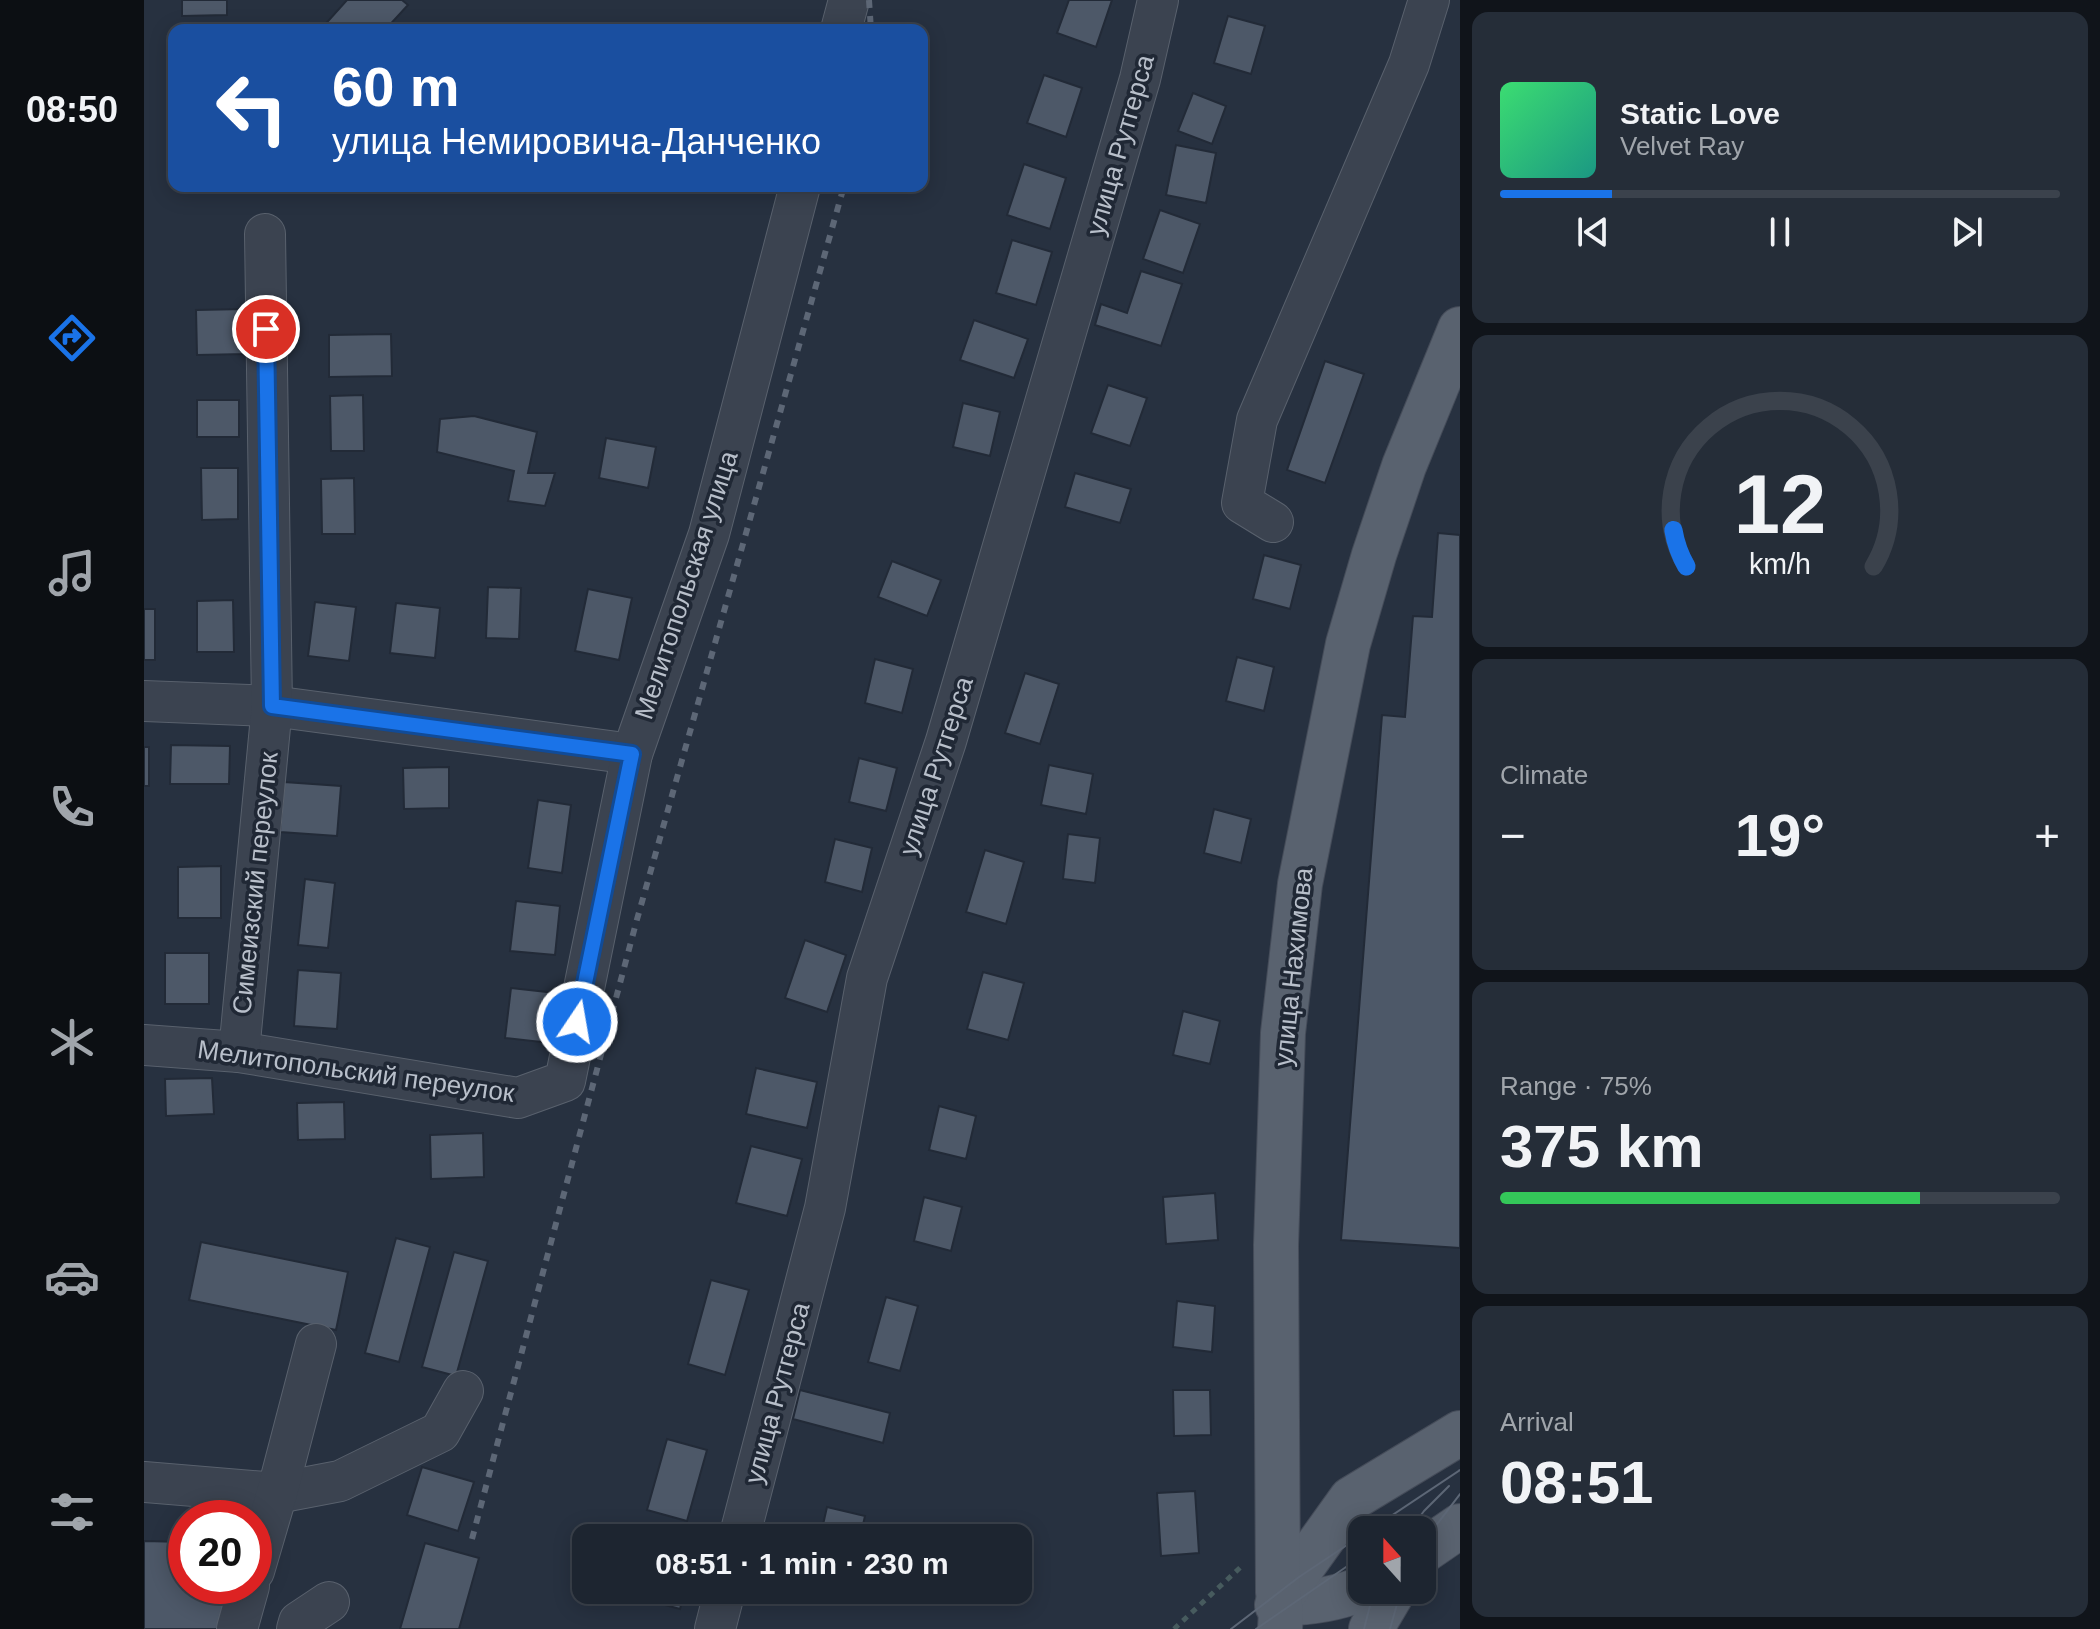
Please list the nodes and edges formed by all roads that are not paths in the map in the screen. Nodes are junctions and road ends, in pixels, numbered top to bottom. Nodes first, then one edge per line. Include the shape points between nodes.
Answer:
1 (849, 0) edge
2 (1158, 0) edge
3 (1429, 0) edge
4 (843, 24) edge
5 (798, 192) edge
6 (265, 234) dead end
7 (1460, 329) edge
8 (1273, 522) dead end
9 (144, 701) edge
10 (272, 706) junction
11 (632, 754) junction
12 (144, 1045) edge
13 (239, 1052) junction
14 (565, 1081) joint
15 (316, 1344) dead end
16 (463, 1391) dead end
17 (1460, 1433) edge
18 (144, 1482) edge
19 (277, 1493) junction
20 (272, 1510) edge
21 (743, 1524) edge
22 (1460, 1526) edge
23 (1436, 1542) edge
24 (1348, 1594) edge
25 (329, 1602) dead end
26 (244, 1604) edge
27 (721, 1604) edge
28 (1386, 1604) edge
29 (1275, 1620) edge
30 (237, 1629) edge
31 (297, 1629) edge
32 (715, 1629) edge
33 (1371, 1629) edge

1 - 4 lane
2 - 21 lane, улица Рутгерса via 1140,79 946,741 867,978 825,1208
3 - 8 lane via 1409,64 1257,420 1242,503
5 - 11 lane, Мелитопольская улица via 709,534
6 - 10 lane, Симеизский переулок
7 - 29 main road, улица Нахимова via 1404,466 1348,644 1300,884 1283,1033 1276,1230
9 - 10 lane
10 - 11 lane
10 - 13 lane, Симеизский переулок
11 - 14 lane, Мелитопольская улица
12 - 13 lane, Мелитопольский переулок
13 - 14 lane, Мелитопольский переулок via 518,1098
15 - 19 lane
16 - 19 lane via 440,1432 340,1481
17 - 29 main road via 1351,1499 1290,1584
18 - 19 lane
19 - 20 lane
22 - 23 main road
24 - 29 main road via 1295,1603
25 - 31 lane via 299,1622
26 - 30 lane
27 - 32 lane
28 - 33 main road

